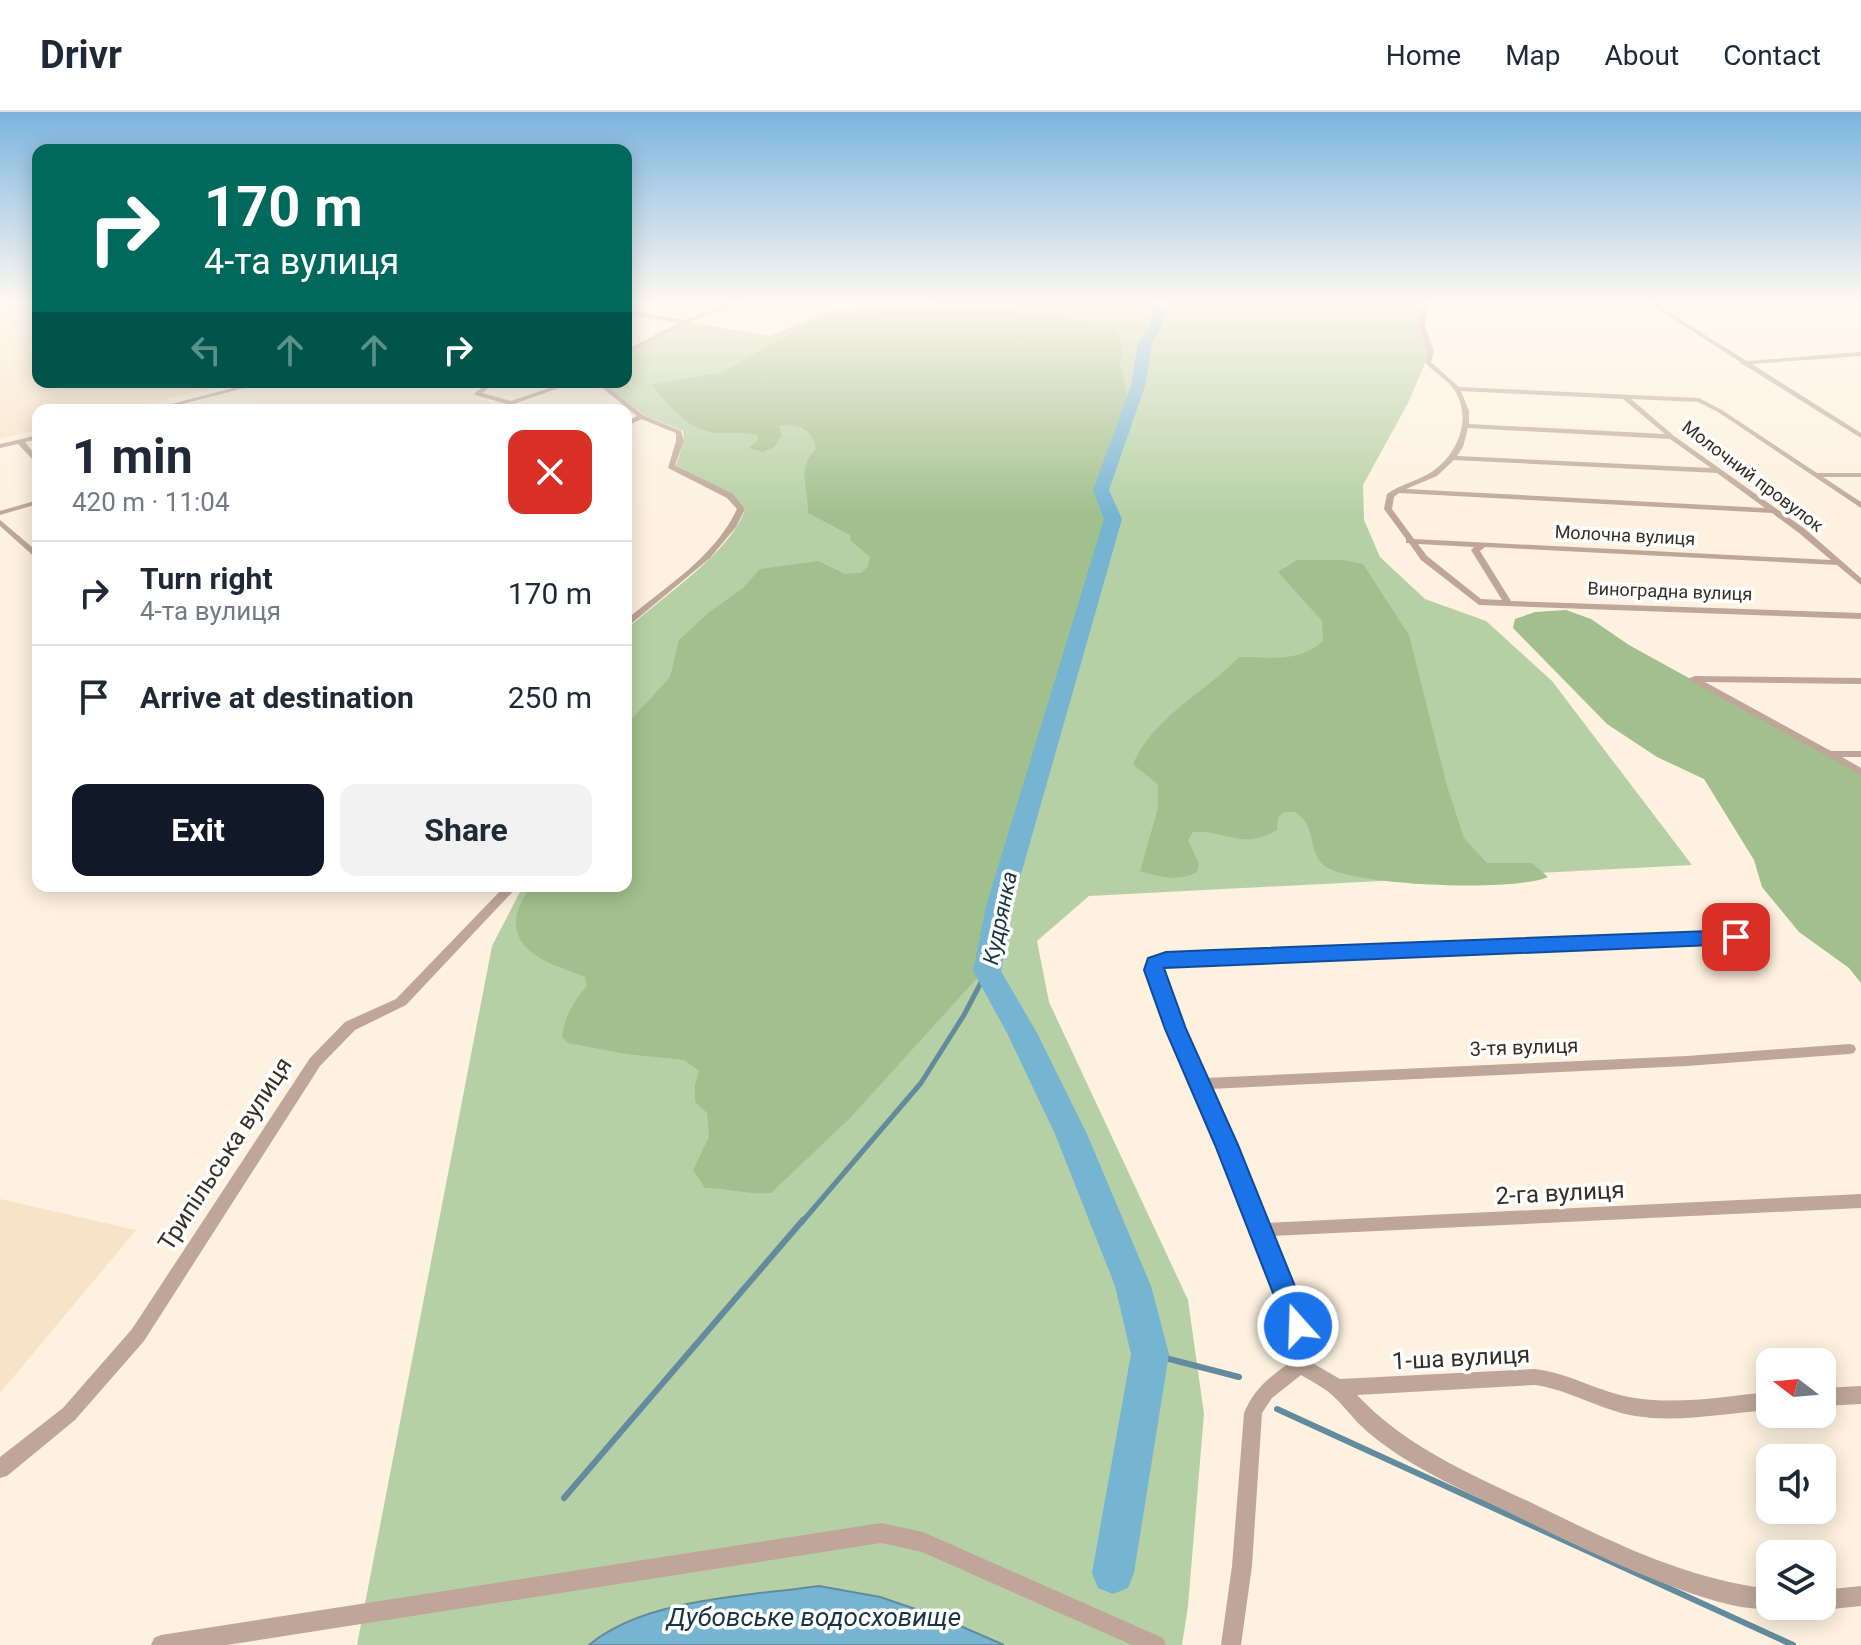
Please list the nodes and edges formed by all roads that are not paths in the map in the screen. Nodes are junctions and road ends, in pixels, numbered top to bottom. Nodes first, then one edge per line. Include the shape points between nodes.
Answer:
1 (1439, 373) edge
2 (1758, 373) edge
3 (241, 388) edge
4 (485, 388) edge
5 (558, 388) edge
6 (606, 388) edge
7 (1457, 389) junction
8 (1625, 397) junction
9 (175, 404) edge
10 (502, 404) edge
11 (517, 404) edge
12 (626, 404) edge
13 (632, 409) edge
14 (641, 416) junction
15 (632, 421) edge
16 (1467, 426) junction
17 (1861, 436) edge
18 (1672, 437) junction
19 (32, 438) edge
20 (20, 441) junction
21 (0, 446) edge
22 (32, 456) edge
23 (1454, 458) junction
24 (1717, 471) junction
25 (1819, 475) junction
26 (1861, 475) edge
27 (1395, 491) junction
28 (32, 504) edge
29 (1861, 506) edge
30 (1774, 511) junction
31 (0, 513) edge
32 (0, 522) edge
33 (1409, 541) junction
34 (1484, 544) junction
35 (32, 551) edge
36 (1839, 563) junction
37 (1861, 582) edge
38 (1507, 601) junction
39 (1861, 616) edge
40 (632, 620) edge
41 (1861, 681) edge
42 (1832, 754) junction
43 (1861, 754) edge
44 (1861, 772) edge
45 (506, 892) edge
46 (1747, 936) dead end
47 (1849, 1049) dead end
48 (1200, 1084) junction
49 (1861, 1201) edge
50 (1262, 1230) junction
51 (1301, 1365) junction
52 (1338, 1388) junction
53 (1861, 1395) edge
54 (1836, 1396) edge
55 (1756, 1402) edge
56 (0, 1469) edge
57 (1861, 1596) edge
58 (1756, 1598) edge
59 (1836, 1599) edge
60 (161, 1645) edge
61 (1156, 1645) edge
62 (1231, 1645) edge

1 - 7 street
2 - 17 street
3 - 9 street
4 - 10 street via 477,394
5 - 11 street
6 - 12 street
7 - 8 street
7 - 16 street
8 - 18 street, Молочний провулок
8 - 25 street via 1699,400
13 - 14 street
14 - 15 street
14 - 40 street via 679,432 674,469 730,496 741,509 736,524 689,574
16 - 18 street
16 - 23 street
18 - 24 street, Молочний провулок
19 - 20 street
20 - 21 street
20 - 22 street
23 - 24 street
23 - 27 street via 1433,475
24 - 30 street, Молочний провулок
25 - 26 street
25 - 29 street
27 - 30 street
27 - 33 street via 1388,509
28 - 31 street
30 - 36 street, Молочний провулок
32 - 35 street
33 - 34 street, Молочна вулиця
33 - 38 street, Виноградна вулиця via 1479,602
34 - 36 street, Молочна вулиця
34 - 38 street via 1475,550
36 - 37 street, Молочний провулок
38 - 39 street, Виноградна вулиця
41 - 42 street via 1692,679
42 - 43 street
42 - 44 street
45 - 56 street, Трипільська вулиця via 401,1002 350,1026 315,1062 138,1335 69,1414
46 - 48 street via 1157,961 1156,976
47 - 48 street, 3-тя вулиця
48 - 50 street
49 - 50 street, 2-га вулиця
50 - 51 street via 1298,1326
51 - 52 street
51 - 62 street via 1258,1400 1253,1413
52 - 55 street, 1-ша вулиця via 1535,1377 1566,1382 1633,1407
52 - 58 street via 1391,1440 1444,1470 1613,1551 1680,1578
53 - 54 street
57 - 59 street
60 - 61 street via 881,1533 923,1542

